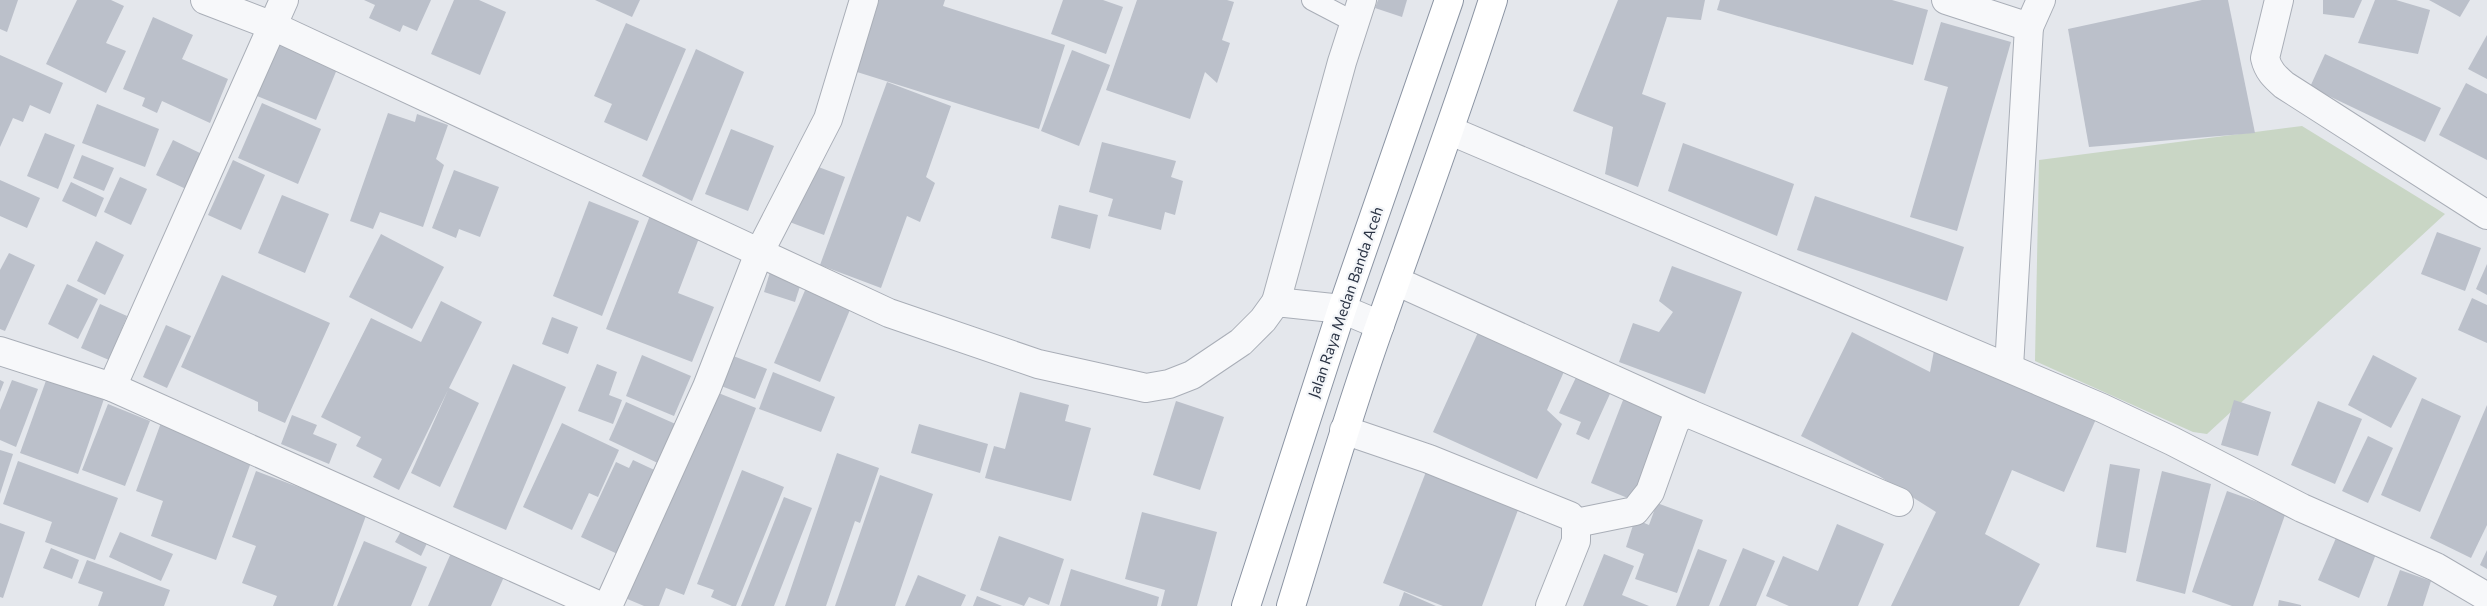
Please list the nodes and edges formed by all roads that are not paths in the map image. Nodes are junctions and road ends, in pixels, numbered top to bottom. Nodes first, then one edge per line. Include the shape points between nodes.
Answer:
1 (206, 0) edge
2 (284, 0) edge
3 (864, 0) edge
4 (1312, 0) edge
5 (1449, 0) edge
6 (1493, 0) edge
7 (1946, 0) edge
8 (2041, 0) edge
9 (2279, 0) edge
10 (1359, 12) edge
11 (273, 26) junction
12 (2029, 27) junction
13 (1451, 131) junction
14 (2487, 215) edge
15 (759, 253) junction
16 (1396, 281) junction
17 (1276, 302) junction
18 (1342, 309) junction
19 (1380, 326) junction
20 (0, 350) edge
21 (2009, 366) junction
22 (112, 387) junction
23 (1690, 414) junction
24 (1344, 430) junction
25 (1899, 502) dead end
26 (1576, 523) junction
27 (2487, 597) edge
28 (600, 606) edge
29 (608, 606) edge
30 (1246, 606) edge
31 (1291, 606) edge
32 (1550, 606) edge

1 - 11 street
2 - 11 street
3 - 15 street via 828,119
4 - 10 lane
5 - 18 highway, Jalan Raya Medan Banda Aceh
6 - 13 highway
7 - 12 street
8 - 12 street
9 - 14 street via 2265,58 2273,75
10 - 17 street via 1342,62
11 - 15 street
11 - 22 street
12 - 21 street
13 - 16 highway
13 - 21 street
15 - 17 street via 898,316 1038,364 1146,388 1177,381 1218,359 1246,337
15 - 29 street via 708,387
16 - 19 highway
16 - 23 street
17 - 18 street
18 - 19 street
18 - 30 highway, Jalan Raya Medan Banda Aceh
19 - 24 highway
20 - 22 street
21 - 27 street via 2172,441 2302,508 2436,567
22 - 28 street
23 - 25 street
23 - 26 street via 1675,422 1650,492 1635,511
24 - 26 street via 1519,494 1565,514
24 - 31 highway
26 - 32 street via 1576,541

